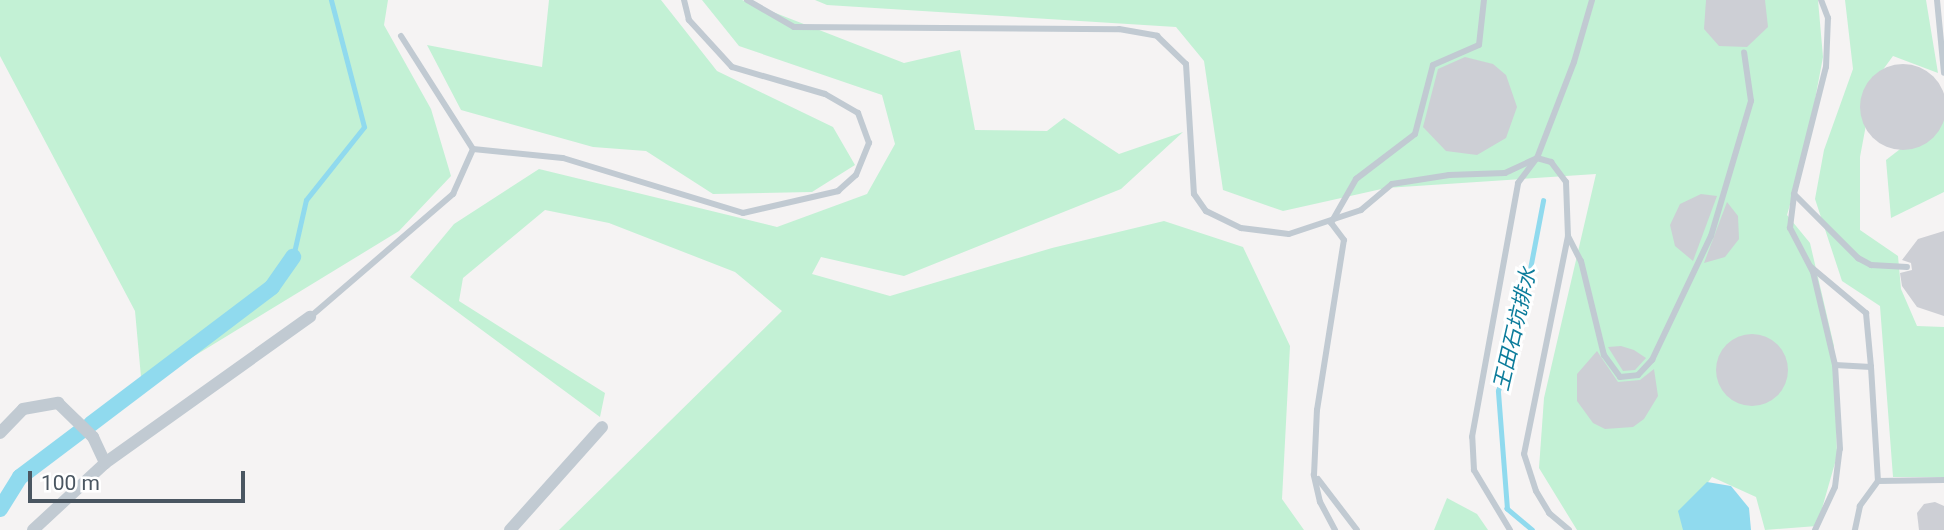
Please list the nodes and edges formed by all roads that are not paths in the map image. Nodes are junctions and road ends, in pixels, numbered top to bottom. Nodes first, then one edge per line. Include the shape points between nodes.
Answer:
1 (684, 0) edge
2 (747, 0) edge
3 (1484, 0) edge
4 (1592, 0) edge
5 (1821, 0) edge
6 (1937, 0) edge
7 (401, 36) dead end
8 (1744, 51) dead end
9 (1944, 74) edge
10 (473, 149) junction
11 (1537, 158) junction
12 (1794, 194) junction
13 (1331, 223) junction
14 (1568, 236) junction
15 (1810, 266) junction
16 (1907, 267) dead end
17 (310, 317) joint
18 (1835, 365) junction
19 (1871, 367) junction
20 (602, 427) dead end
21 (0, 433) edge
22 (105, 463) junction
23 (1314, 475) junction
24 (1944, 480) edge
25 (1878, 481) junction
26 (33, 530) edge
27 (510, 530) edge
28 (1335, 530) edge
29 (1357, 530) edge
30 (1510, 530) edge
31 (1569, 530) edge
32 (1815, 530) edge
33 (1856, 530) edge

1 - 10 lane via 689,20 732,67 825,94 858,113 869,143 856,175 838,191 743,213 563,158
2 - 13 lane via 794,27 1119,29 1157,36 1186,64 1192,106 1189,161 1194,194 1206,211 1241,228 1289,234
3 - 13 lane via 1479,46 1433,65 1415,134 1356,179
4 - 11 lane
5 - 12 lane via 1828,18 1826,67
6 - 9 lane
7 - 10 lane
8 - 14 lane via 1751,101 1711,236 1652,360 1638,375 1620,377 1604,355 1581,261
10 - 17 lane via 453,194
11 - 13 lane via 1505,173 1392,184 1361,210
11 - 14 lane via 1551,162 1566,182
11 - 30 lane via 1518,183 1472,437 1474,470
12 - 15 lane via 1790,228
12 - 16 lane via 1858,258 1871,265
13 - 23 lane via 1344,240 1317,410
14 - 31 lane via 1524,454 1535,491 1549,513
15 - 18 lane
15 - 19 lane via 1866,313
17 - 22 street
18 - 19 lane
18 - 32 lane via 1840,449 1835,487
19 - 25 lane
20 - 27 street
21 - 22 street via 23,409 58,403 93,437
22 - 26 street
23 - 28 lane via 1320,502
23 - 29 lane
24 - 25 lane
25 - 33 lane via 1860,506

